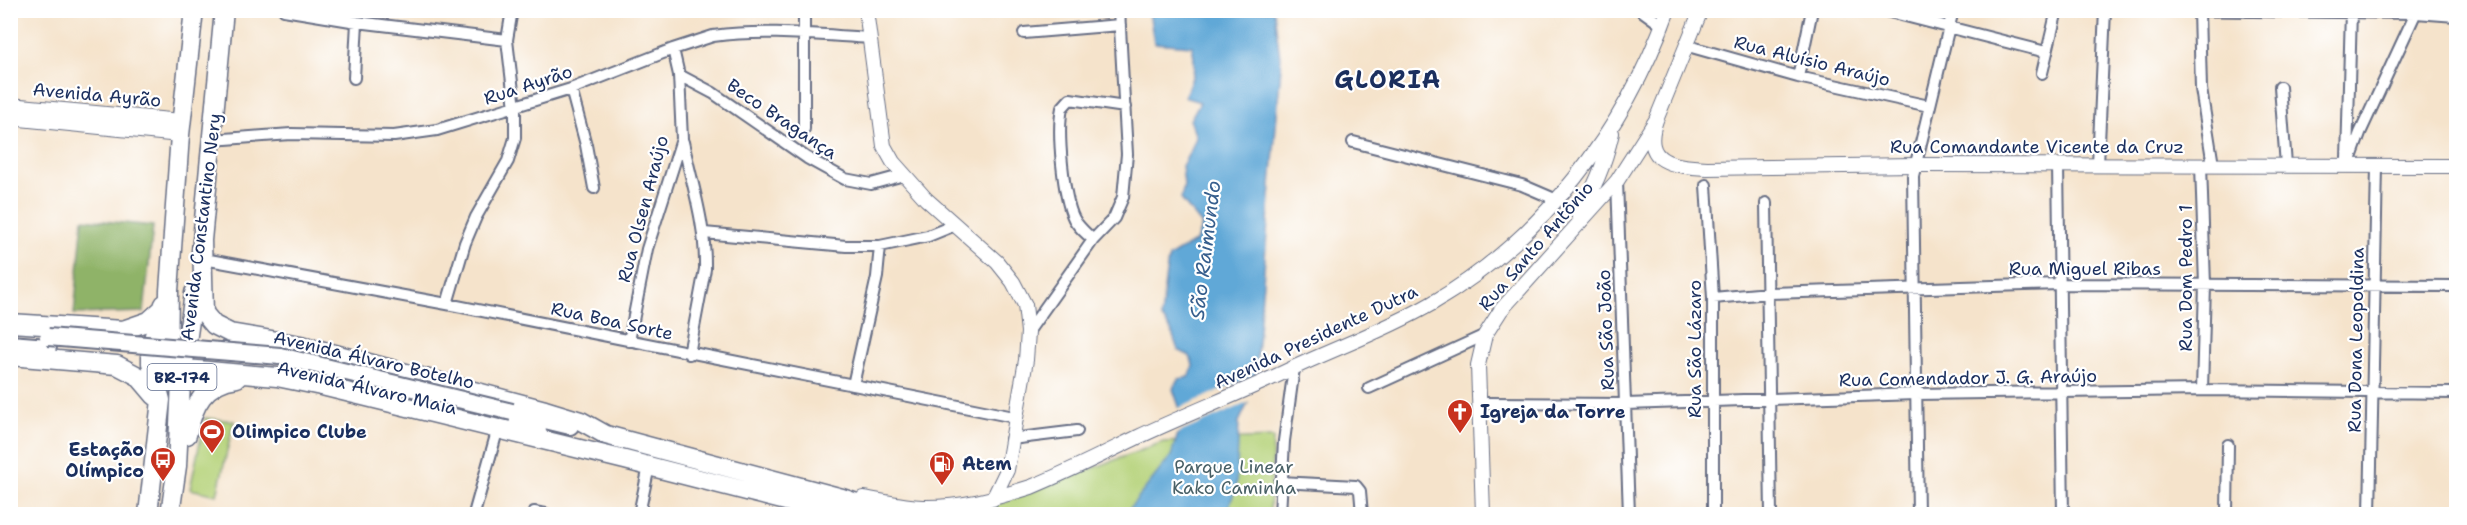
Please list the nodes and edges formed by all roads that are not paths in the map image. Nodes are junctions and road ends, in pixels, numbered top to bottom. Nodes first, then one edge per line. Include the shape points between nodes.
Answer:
1 (194, 10) edge
2 (224, 10) edge
3 (284, 10) edge
4 (512, 10) edge
5 (804, 10) edge
6 (866, 10) edge
7 (1119, 10) edge
8 (1641, 10) edge
9 (1668, 10) edge
10 (1701, 10) edge
11 (1812, 10) edge
12 (1882, 10) edge
13 (1953, 10) edge
14 (2056, 10) edge
15 (2105, 10) edge
16 (2168, 10) edge
17 (2199, 11) edge
18 (2351, 12) edge
19 (2416, 12) edge
20 (2457, 16) edge
21 (357, 22) junction
22 (1120, 26) junction
23 (1663, 26) junction
24 (1948, 28) junction
25 (1024, 33) dead end
26 (805, 34) junction
27 (222, 37) junction
28 (192, 38) junction
29 (870, 38) junction
30 (507, 40) junction
31 (1688, 46) junction
32 (673, 49) junction
33 (2046, 52) junction
34 (189, 67) junction
35 (219, 72) junction
36 (2042, 73) dead end
37 (679, 75) junction
38 (1798, 77) junction
39 (354, 78) dead end
40 (2280, 87) dead end
41 (571, 89) junction
42 (10, 105) edge
43 (1929, 106) junction
44 (1125, 107) junction
45 (515, 108) junction
46 (10, 118) edge
47 (1656, 120) junction
48 (1614, 123) junction
49 (181, 128) junction
50 (804, 129) dead end
51 (682, 139) junction
52 (212, 140) junction
53 (1353, 142) dead end
54 (1916, 165) junction
55 (2058, 165) junction
56 (2098, 165) junction
57 (2207, 165) junction
58 (2286, 165) junction
59 (2347, 166) junction
60 (2377, 166) junction
61 (2457, 166) edge
62 (904, 175) junction
63 (1617, 181) junction
64 (1707, 184) dead end
65 (594, 188) dead end
66 (1557, 200) junction
67 (1766, 203) dead end
68 (955, 225) junction
69 (704, 232) junction
70 (202, 240) junction
71 (1093, 240) junction
72 (880, 246) junction
73 (204, 259) junction
74 (1544, 262) junction
75 (2060, 284) junction
76 (2205, 285) junction
77 (2373, 285) junction
78 (2457, 286) edge
79 (1915, 289) junction
80 (169, 291) junction
81 (1769, 293) junction
82 (1713, 298) junction
83 (447, 304) junction
84 (161, 310) junction
85 (204, 313) junction
86 (10, 323) edge
87 (123, 330) junction
88 (1028, 332) junction
89 (10, 334) edge
90 (1485, 335) junction
91 (256, 338) junction
92 (629, 341) junction
93 (48, 342) junction
94 (10, 344) edge
95 (689, 354) junction
96 (10, 356) edge
97 (117, 365) junction
98 (1294, 368) junction
99 (183, 369) junction
100 (205, 371) junction
101 (240, 373) junction
102 (266, 377) junction
103 (853, 385) junction
104 (1370, 388) dead end
105 (2202, 390) junction
106 (2060, 392) junction
107 (2371, 392) junction
108 (2457, 393) edge
109 (1916, 394) junction
110 (1770, 399) junction
111 (1712, 402) junction
112 (1480, 403) junction
113 (1626, 404) junction
114 (160, 412) junction
115 (1014, 417) junction
116 (506, 420) junction
117 (1077, 431) dead end
118 (606, 435) junction
119 (1011, 439) junction
120 (2228, 445) dead end
121 (177, 466) junction
122 (649, 466) junction
123 (1006, 470) junction
124 (1280, 482) junction
125 (1014, 492) junction
126 (993, 499) junction
127 (839, 506) edge
128 (534, 512) dead end
129 (148, 514) edge
130 (170, 514) edge
131 (474, 514) edge
132 (546, 514) edge
133 (639, 514) edge
134 (889, 514) edge
135 (1280, 514) edge
136 (1362, 514) edge
137 (1483, 514) edge
138 (1629, 514) edge
139 (1713, 514) edge
140 (1772, 514) edge
141 (1918, 514) edge
142 (2063, 514) edge
143 (2227, 514) edge
144 (2370, 514) edge

1 - 28 highway, Avenida Constantino Nery / BR-174
2 - 27 highway, Avenida Constantino Nery / BR-174
3 - 21 street
4 - 30 street
5 - 26 street
6 - 29 street
7 - 22 street
8 - 23 street
9 - 23 street, Avenida Presidente Dutra
10 - 31 street
11 - 38 street
12 - 24 street
13 - 24 street
14 - 33 street
15 - 56 street
16 - 17 street
17 - 18 street
17 - 57 street, Rua Dom Pedro 1
18 - 19 street
18 - 59 street
19 - 20 street
19 - 59 street
21 - 30 street
21 - 39 street
22 - 25 street
22 - 44 street
23 - 48 street, Avenida Presidente Dutra via 1638,83
24 - 33 street
24 - 43 street
26 - 29 street, Rua Ayrão
26 - 32 street, Rua Ayrão via 731,34
26 - 50 street
27 - 28 highway via 206,45
27 - 35 highway, Avenida Constantino Nery / BR-174
28 - 34 highway, Avenida Constantino Nery / BR-174
29 - 62 street via 884,146
30 - 45 street
31 - 38 street, Rua Aluísio Araújo
31 - 47 street
32 - 37 street, Rua Olsen Araújo
32 - 41 street, Rua Ayrão
33 - 36 street
34 - 35 highway via 204,63
34 - 49 highway, Avenida Constantino Nery / BR-174
35 - 52 highway, Avenida Constantino Nery / BR-174
37 - 51 street, Rua Olsen Araújo
37 - 62 street, Beco Bragança via 714,93 807,158 846,179 871,184
38 - 43 street, Rua Aluísio Araújo
40 - 58 street
41 - 45 street, Rua Ayrão
41 - 65 street
42 - 49 street, Avenida Ayrão
43 - 54 street
44 - 71 street via 1127,154 1123,197 1114,218
44 - 71 street via 1070,99 1062,108 1069,206 1079,226
45 - 52 street, Rua Ayrão via 414,134 291,134
45 - 83 street via 513,148 472,226
46 - 49 street, Avenida Ayrão
47 - 54 street, Rua Comandante Vicente da Cruz via 1651,133 1653,149 1667,163 1682,166
47 - 63 street
48 - 66 street, Avenida Presidente Dutra
48 - 74 street via 1604,165 1589,197
49 - 80 highway, Avenida Constantino Nery / BR-174
51 - 69 street
51 - 92 street, Rua Olsen Araújo via 647,249
52 - 70 highway, Avenida Constantino Nery / BR-174
53 - 66 street via 1522,185
54 - 55 street, Rua Comandante Vicente da Cruz
54 - 79 street via 1912,208
55 - 56 street, Rua Comandante Vicente da Cruz
55 - 75 street
56 - 57 street, Rua Comandante Vicente da Cruz
57 - 58 street, Rua Comandante Vicente da Cruz
57 - 76 street, Rua Dom Pedro 1
58 - 59 street, Rua Comandante Vicente da Cruz
59 - 60 street, Rua Comandante Vicente da Cruz
60 - 61 street, Rua Comandante Vicente da Cruz
60 - 77 street, Rua Dona Leopoldina
62 - 68 street
63 - 74 street, Rua Santo Antônio
63 - 113 street, Rua São João
64 - 82 street, Rua São Lázaro
66 - 98 street, Avenida Presidente Dutra via 1497,258 1445,296 1365,338
67 - 81 street
68 - 72 street via 931,235
68 - 88 street via 997,262 1013,282 1025,305
69 - 72 street
69 - 95 street via 705,269
70 - 73 highway
70 - 99 highway, Avenida Constantino Nery / BR-174
71 - 88 street
72 - 103 street
73 - 83 street, Rua Boa Sorte
73 - 85 highway
74 - 90 street, Rua Santo Antônio
75 - 76 street, Rua Miguel Ribas
75 - 79 street, Rua Miguel Ribas
75 - 106 street
76 - 77 street, Rua Miguel Ribas
76 - 105 street, Rua Dom Pedro 1
77 - 78 street, Rua Miguel Ribas
77 - 107 street, Rua Dona Leopoldina
79 - 81 street, Rua Miguel Ribas
79 - 109 street
80 - 84 highway, Avenida Constantino Nery / BR-174
80 - 99 highway via 168,362
81 - 82 street, Rua Miguel Ribas
81 - 110 street
82 - 111 street, Rua São Lázaro
83 - 92 street, Rua Boa Sorte
84 - 87 highway via 149,321
84 - 114 highway, Avenida Constantino Nery / BR-174 via 151,345
85 - 91 highway via 223,330
85 - 100 highway via 212,354
86 - 87 highway
87 - 97 highway via 132,349 130,356
88 - 115 street
89 - 93 main road
90 - 104 street
90 - 112 street, Rua Santo Antônio via 1478,365
91 - 101 highway via 235,351 234,361
91 - 118 highway via 301,345 553,412
92 - 95 street, Rua Boa Sorte
93 - 94 main road
93 - 116 main road, Avenida Álvaro Botelho, bridge via 290,358
95 - 103 street, Rua Boa Sorte
96 - 97 highway
97 - 114 highway via 146,383
98 - 124 street
98 - 125 street, Avenida Presidente Dutra via 1099,458
99 - 100 highway
99 - 121 highway, Avenida Constantino Nery / BR-174
100 - 101 highway
101 - 102 highway
102 - 116 highway
102 - 121 highway via 225,380 202,395 192,413
103 - 115 street, Rua Boa Sorte
105 - 106 street, Rua Comendador J. G. Araújo
105 - 107 street, Rua Comendador J. G. Araújo
106 - 109 street, Rua Comendador J. G. Araújo
106 - 142 street
107 - 108 street, Rua Comendador J. G. Araújo
107 - 144 street, Rua Dona Leopoldina
109 - 110 street, Rua Comendador J. G. Araújo
109 - 141 street
110 - 111 street, Rua Comendador J. G. Araújo
110 - 140 street
111 - 113 street, Rua Comendador J. G. Araújo
111 - 139 street, Rua São Lázaro
112 - 113 street, Rua Comendador J. G. Araújo
112 - 137 street, Rua Santo Antônio
113 - 138 street, Rua São João
114 - 129 highway, Avenida Constantino Nery / BR-174
115 - 119 street
116 - 118 main road
116 - 122 highway
116 - 131 street
117 - 119 street
118 - 127 highway
119 - 123 street
120 - 143 street
121 - 130 highway, Avenida Constantino Nery / BR-174
122 - 127 highway
122 - 133 street
123 - 125 street
123 - 126 street
124 - 135 street
124 - 136 street via 1356,486
125 - 126 street, Avenida Presidente Dutra
126 - 127 street, Avenida Presidente Dutra via 922,507 858,498
127 - 134 highway
128 - 132 street

